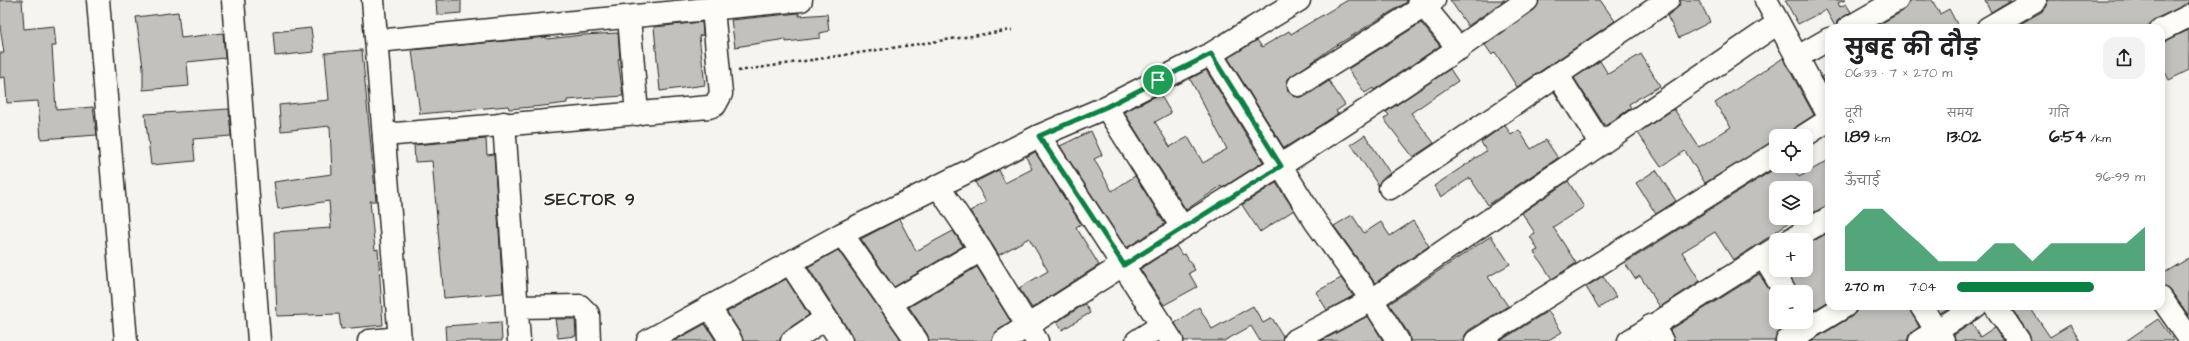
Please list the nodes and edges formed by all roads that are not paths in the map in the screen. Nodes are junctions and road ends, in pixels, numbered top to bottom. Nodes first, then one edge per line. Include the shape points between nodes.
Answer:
1 (98, 0) edge
2 (233, 0) edge
3 (373, 0) edge
4 (801, 0) edge
5 (1299, 0) edge
6 (1527, 0) edge
7 (1668, 0) edge
8 (1767, 0) edge
9 (1897, 0) edge
10 (2036, 0) edge
11 (1426, 2) edge
12 (683, 6) edge
13 (713, 9) junction
14 (2189, 16) edge
15 (629, 17) junction
16 (1778, 23) junction
17 (1855, 24) edge
18 (2002, 24) edge
19 (2165, 28) edge
20 (377, 41) junction
21 (1825, 41) edge
22 (1459, 49) junction
23 (1211, 54) junction
24 (1796, 58) junction
25 (1557, 74) junction
26 (1299, 85) dead end
27 (1106, 107) junction
28 (636, 114) junction
29 (504, 123) junction
30 (1822, 127) edge
31 (384, 135) junction
32 (1039, 136) junction
33 (1601, 144) junction
34 (1769, 157) edge
35 (1281, 166) junction
36 (938, 186) junction
37 (1390, 188) dead end
38 (1825, 220) edge
39 (1182, 227) junction
40 (1802, 233) edge
41 (842, 234) junction
42 (981, 250) junction
43 (1769, 252) edge
44 (790, 263) junction
45 (1124, 265) junction
46 (1372, 300) junction
47 (891, 303) junction
48 (2165, 304) edge
49 (517, 307) junction
50 (709, 307) junction
51 (1839, 310) edge
52 (1923, 310) edge
53 (1970, 310) edge
54 (1998, 310) edge
55 (826, 318) junction
56 (1807, 330) edge
57 (1032, 333) edge
58 (1167, 333) edge
59 (1657, 333) edge
60 (1933, 337) edge
61 (2189, 338) edge
62 (400, 340) edge
63 (653, 340) edge
64 (126, 341) edge
65 (259, 341) edge
66 (369, 341) edge
67 (519, 341) edge
68 (589, 341) edge
69 (731, 341) edge
70 (792, 341) edge
71 (841, 341) edge
72 (917, 341) edge
73 (1004, 341) edge
74 (1137, 341) edge
75 (1294, 341) edge
76 (1398, 341) edge
77 (1476, 341) edge
78 (1629, 341) edge
79 (1787, 341) edge
80 (2019, 341) edge

1 - 64 street
2 - 65 street
3 - 20 street
4 - 13 street
5 - 23 street
6 - 22 street
7 - 25 street
8 - 16 street
9 - 17 street
10 - 18 street
11 - 22 street
11 - 26 street
12 - 13 street
12 - 15 street
13 - 28 street via 721,94 714,105
14 - 19 street
15 - 20 street
15 - 28 street
16 - 24 street
16 - 33 street
20 - 31 street
21 - 24 street
22 - 35 street
23 - 27 street
23 - 35 street
24 - 30 street
25 - 33 street
25 - 37 street
27 - 32 street
27 - 39 street
28 - 29 street
29 - 31 street
29 - 49 street
31 - 62 street
32 - 36 street
32 - 45 street
33 - 46 street
34 - 77 street
35 - 39 street
35 - 46 street via 1315,222
36 - 41 street
36 - 42 street
38 - 40 street
39 - 45 street
41 - 44 street
41 - 47 street
42 - 47 street
42 - 57 street
43 - 59 street
44 - 50 street
44 - 55 street
45 - 57 street
45 - 58 street
46 - 75 street
46 - 76 street
47 - 72 street
48 - 61 street
49 - 67 street
49 - 68 street via 580,306 588,314
50 - 63 street
50 - 69 street
51 - 56 street
52 - 60 street
53 - 60 street
54 - 80 street
55 - 70 street
55 - 71 street
56 - 79 street
57 - 73 street
58 - 74 street
59 - 78 street
62 - 66 street

